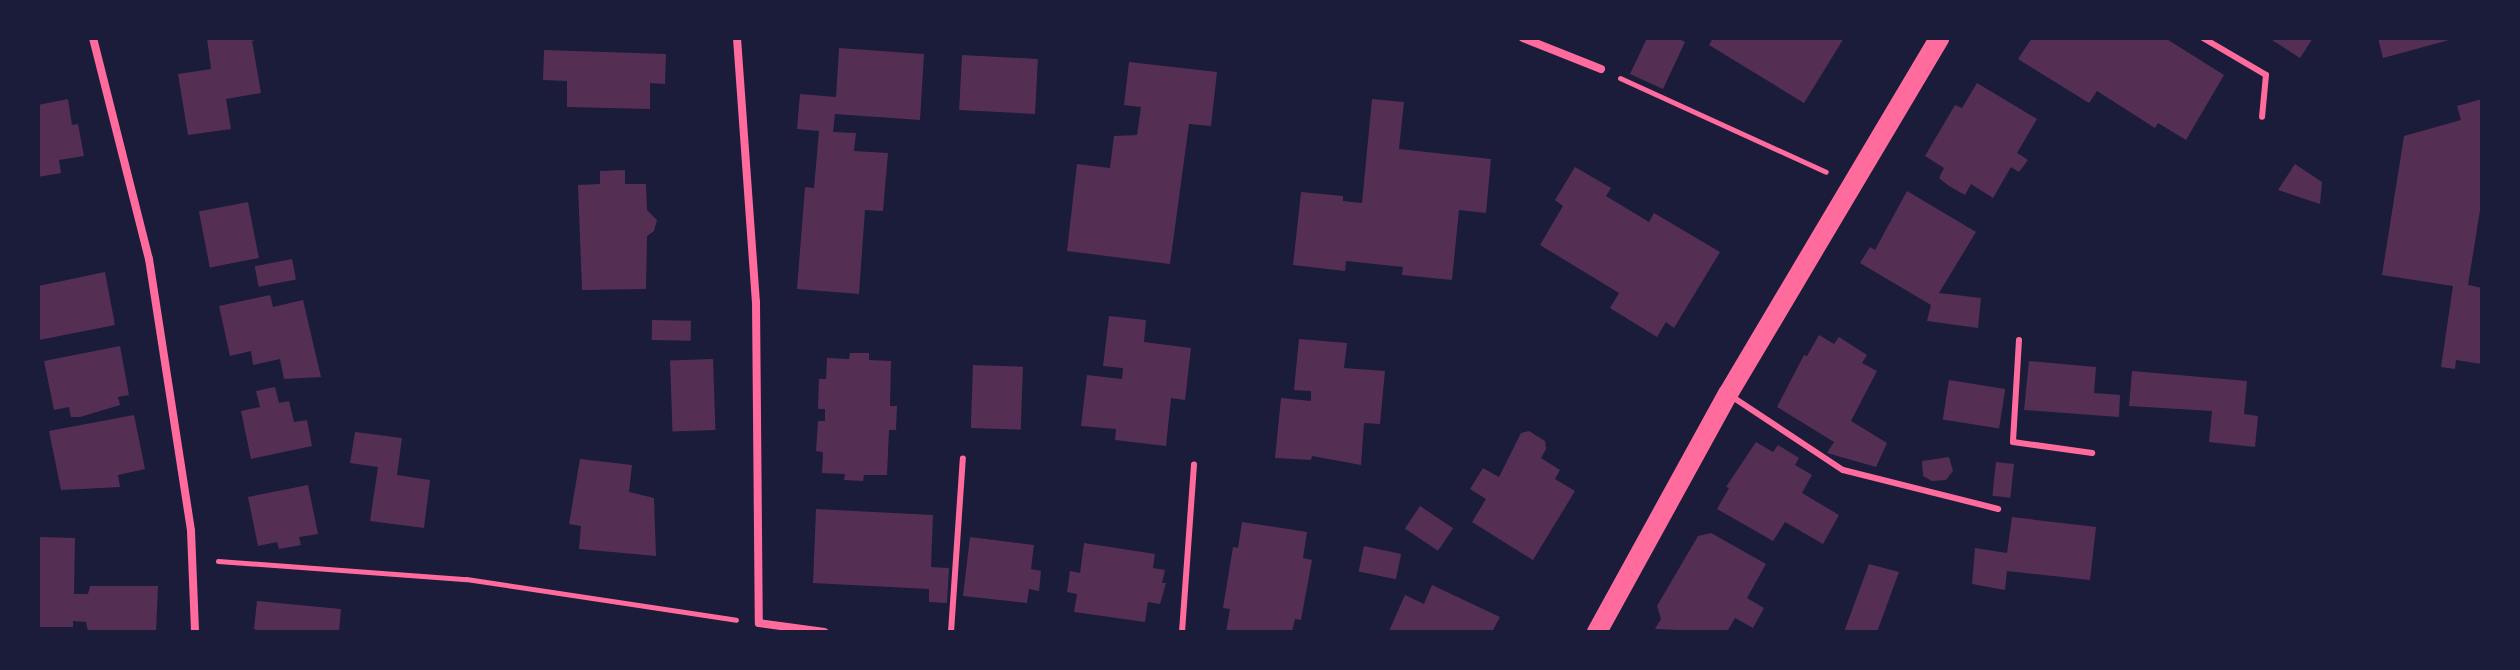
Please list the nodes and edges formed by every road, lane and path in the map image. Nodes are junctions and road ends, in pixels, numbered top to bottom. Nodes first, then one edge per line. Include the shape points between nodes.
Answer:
1 (93, 38) edge
2 (737, 38) edge
3 (1523, 38) edge
4 (1939, 38) edge
5 (2203, 38) edge
6 (1601, 69) joint
7 (2262, 117) dead end
8 (1854, 185) junction
9 (2019, 340) dead end
10 (1728, 394) junction
11 (2092, 453) dead end
12 (963, 458) dead end
13 (1194, 464) dead end
14 (1998, 509) dead end
15 (193, 562) junction
16 (759, 623) junction
17 (195, 632) edge
18 (824, 632) edge
19 (951, 632) edge
20 (1182, 632) edge
21 (1597, 632) edge

1 - 15 street via 149,259
2 - 16 street via 756,302
3 - 6 street
4 - 8 main road
5 - 7 lane via 2266,75
6 - 8 path
8 - 10 main road
9 - 11 lane via 2013,442
10 - 14 lane via 1843,470
10 - 21 main road
12 - 19 lane
13 - 20 lane
15 - 16 path via 466,579
15 - 17 street
16 - 18 street

